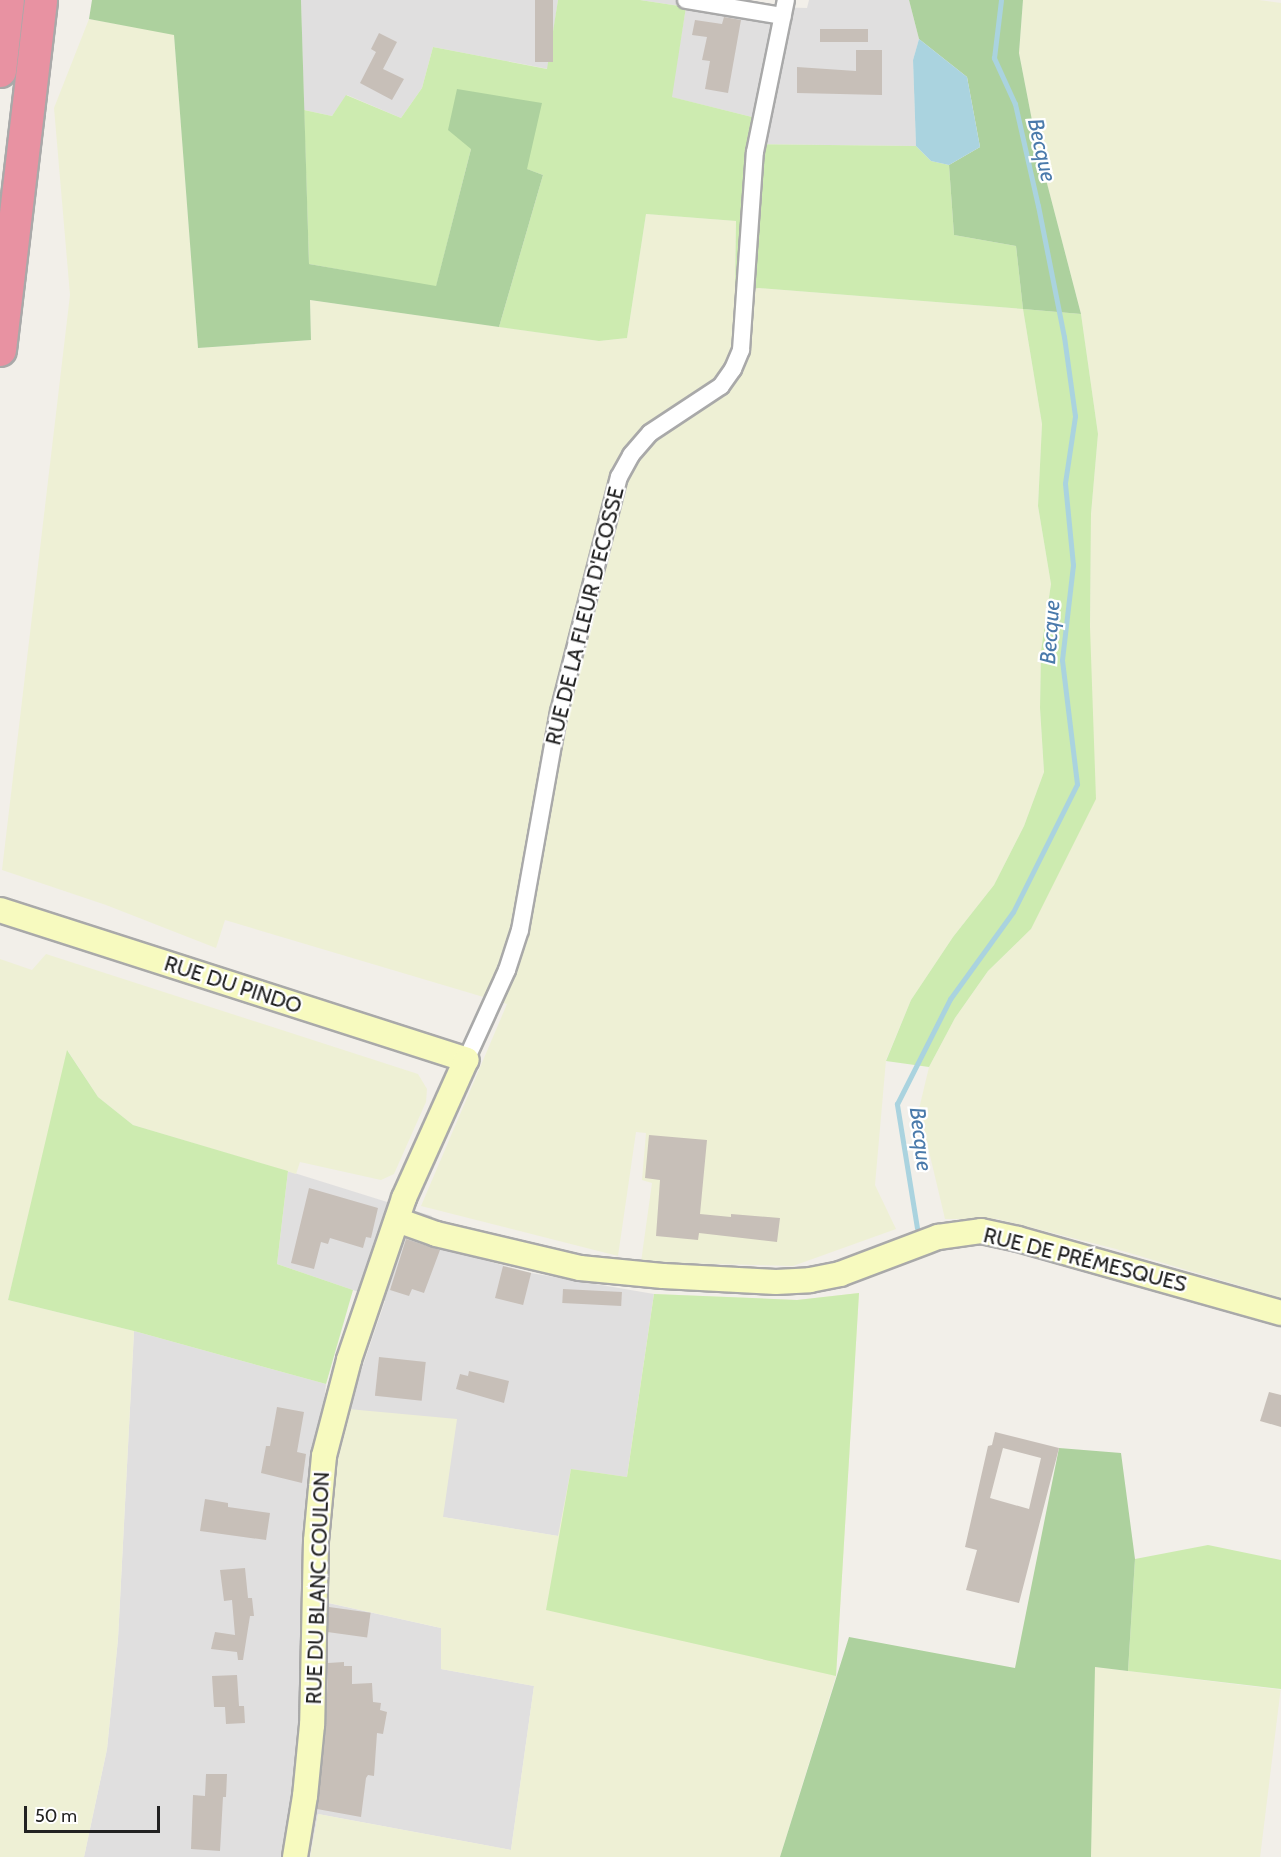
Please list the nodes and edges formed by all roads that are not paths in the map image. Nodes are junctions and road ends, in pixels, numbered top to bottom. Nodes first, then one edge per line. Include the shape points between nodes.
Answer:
1 (8, 0) edge
2 (41, 0) edge
3 (686, 0) edge
4 (785, 8) edge
5 (0, 71) edge
6 (0, 350) edge
7 (0, 910) edge
8 (466, 1059) junction
9 (397, 1220) junction
10 (1281, 1313) edge
11 (295, 1857) edge

1 - 5 highway
2 - 6 highway
3 - 4 street
4 - 8 street, RUE DE LA FLEUR D'ECOSSE via 754,152 741,350 721,386 650,433 619,477 559,712 520,930 504,977
7 - 8 street, RUE DU PINDO
8 - 9 street, RUE DU BLANC COULON
9 - 10 street, RUE DE PRÉMESQUES via 436,1234 580,1268 776,1282 840,1274 939,1237 981,1231
9 - 11 street, RUE DU BLANC COULON via 349,1360 322,1466 315,1563 312,1725

